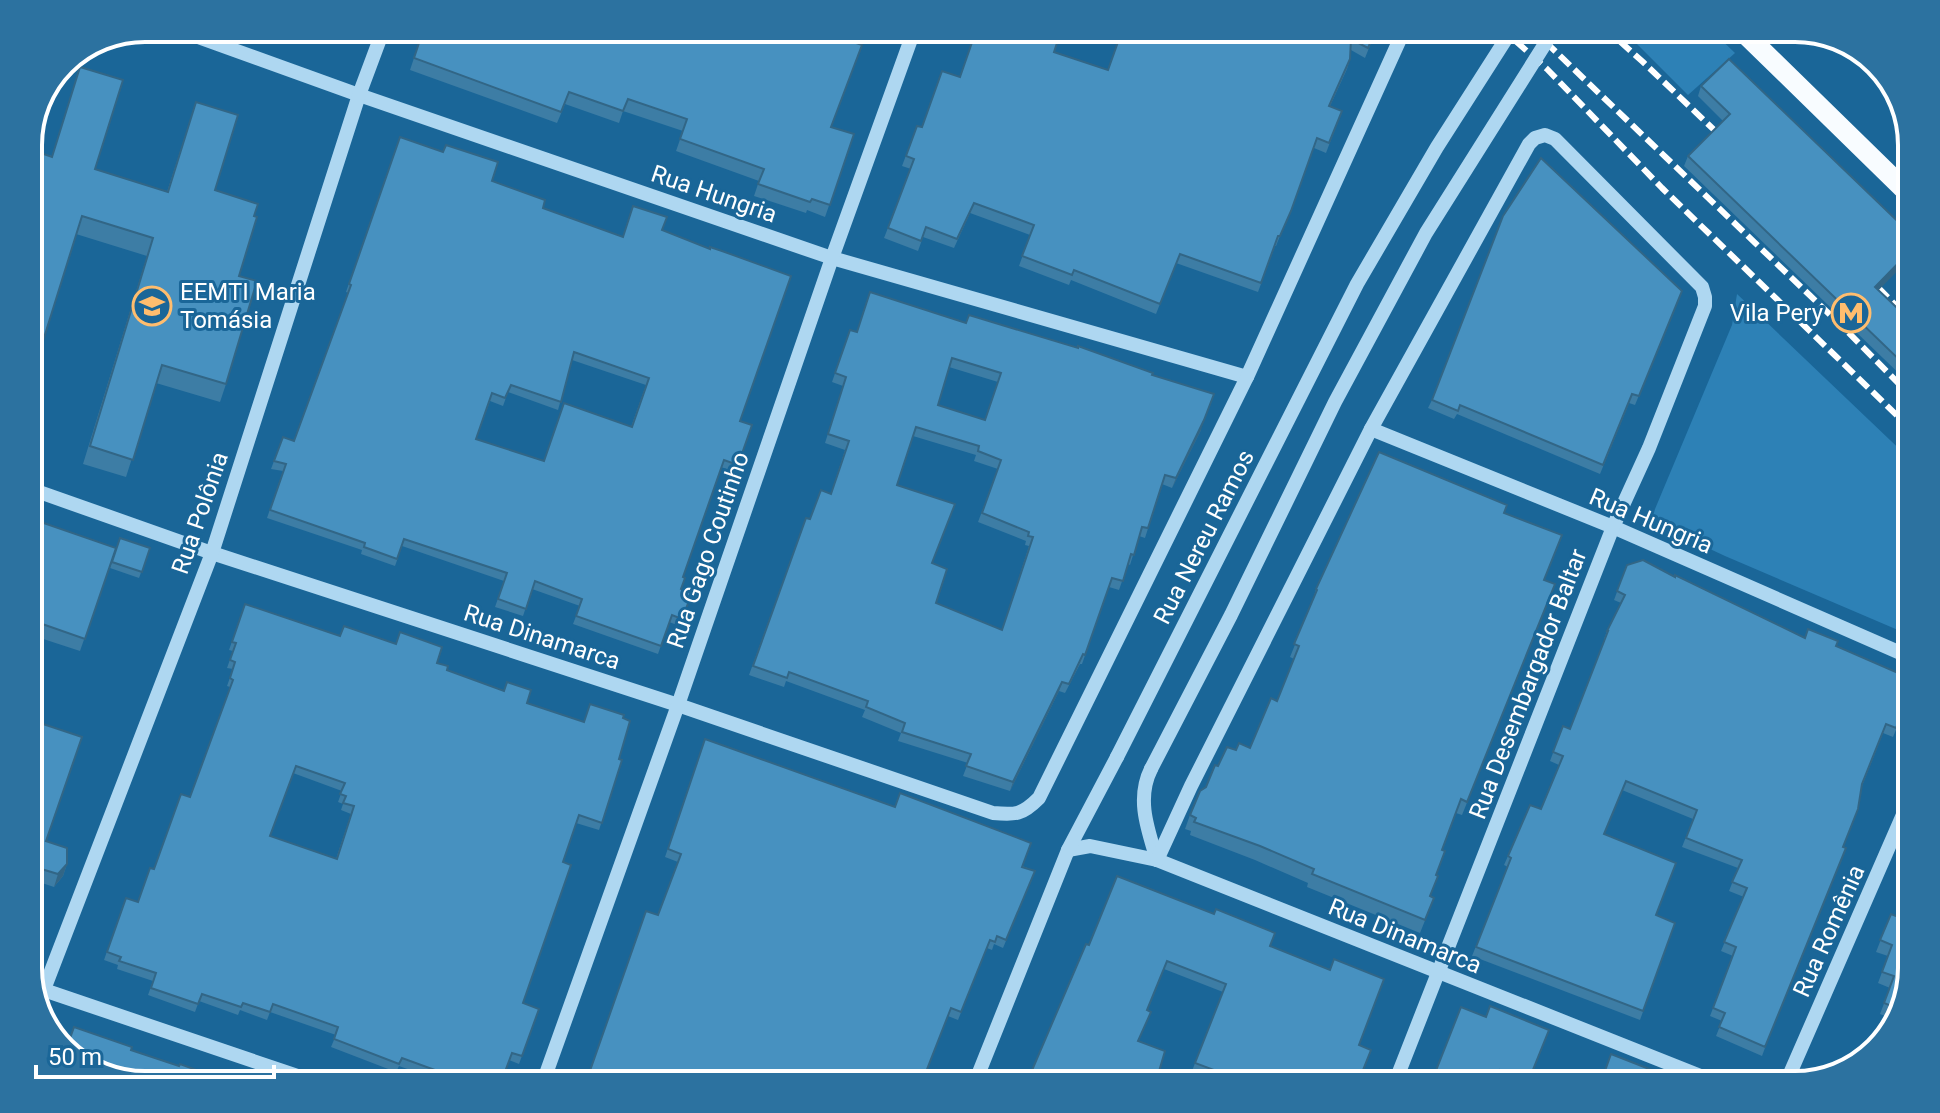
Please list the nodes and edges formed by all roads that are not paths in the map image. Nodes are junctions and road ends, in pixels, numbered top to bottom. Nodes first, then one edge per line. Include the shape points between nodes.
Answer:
1 (212, 42) edge
2 (379, 42) edge
3 (910, 42) edge
4 (1399, 42) edge
5 (1504, 42) edge
6 (1546, 42) edge
7 (1753, 42) edge
8 (359, 95) junction
9 (1898, 183) edge
10 (832, 258) junction
11 (1247, 377) junction
12 (1371, 429) junction
13 (42, 493) edge
14 (1613, 527) junction
15 (212, 553) junction
16 (1898, 652) edge
17 (678, 705) junction
18 (1039, 798) joint
19 (1898, 826) edge
20 (1068, 850) junction
21 (1157, 860) junction
22 (1438, 973) junction
23 (42, 977) edge
24 (45, 990) edge
25 (283, 1071) edge
26 (547, 1071) edge
27 (980, 1071) edge
28 (1400, 1071) edge
29 (1687, 1071) edge
30 (1791, 1071) edge

1 - 8 street, Rua Hungria
2 - 8 street, Rua Polônia
3 - 10 street, Rua Gago Coutinho
4 - 11 street, Rua Nereu Ramos
5 - 20 street, Rua Nereu Ramos, bridge via 1357,284
6 - 21 street, bridge via 1426,233 1151,769 1144,788 1144,817
7 - 9 main road
8 - 10 street, Rua Hungria
8 - 15 street, Rua Polônia
10 - 11 street, Rua Hungria
10 - 17 street, Rua Gago Coutinho
11 - 18 street, Rua Nereu Ramos
12 - 14 street, Rua Hungria
12 - 14 street, Rua Desembargador Baltar via 1529,144 1545,135 1555,139 1702,287 1706,300
12 - 21 street
13 - 15 street, Rua Dinamarca
14 - 16 street, Rua Hungria
14 - 22 street, Rua Desembargador Baltar
15 - 17 street, Rua Dinamarca
15 - 23 street, Rua Polônia
17 - 18 street, Rua Dinamarca via 993,813 1013,815
17 - 26 street, Rua Gago Coutinho
19 - 30 street, Rua Romênia
20 - 21 street, Rua Dinamarca via 1090,846
20 - 27 street, Rua Nereu Ramos
21 - 22 street, Rua Dinamarca
22 - 28 street, Rua Desembargador Baltar
22 - 29 street, Rua Dinamarca
24 - 25 street

